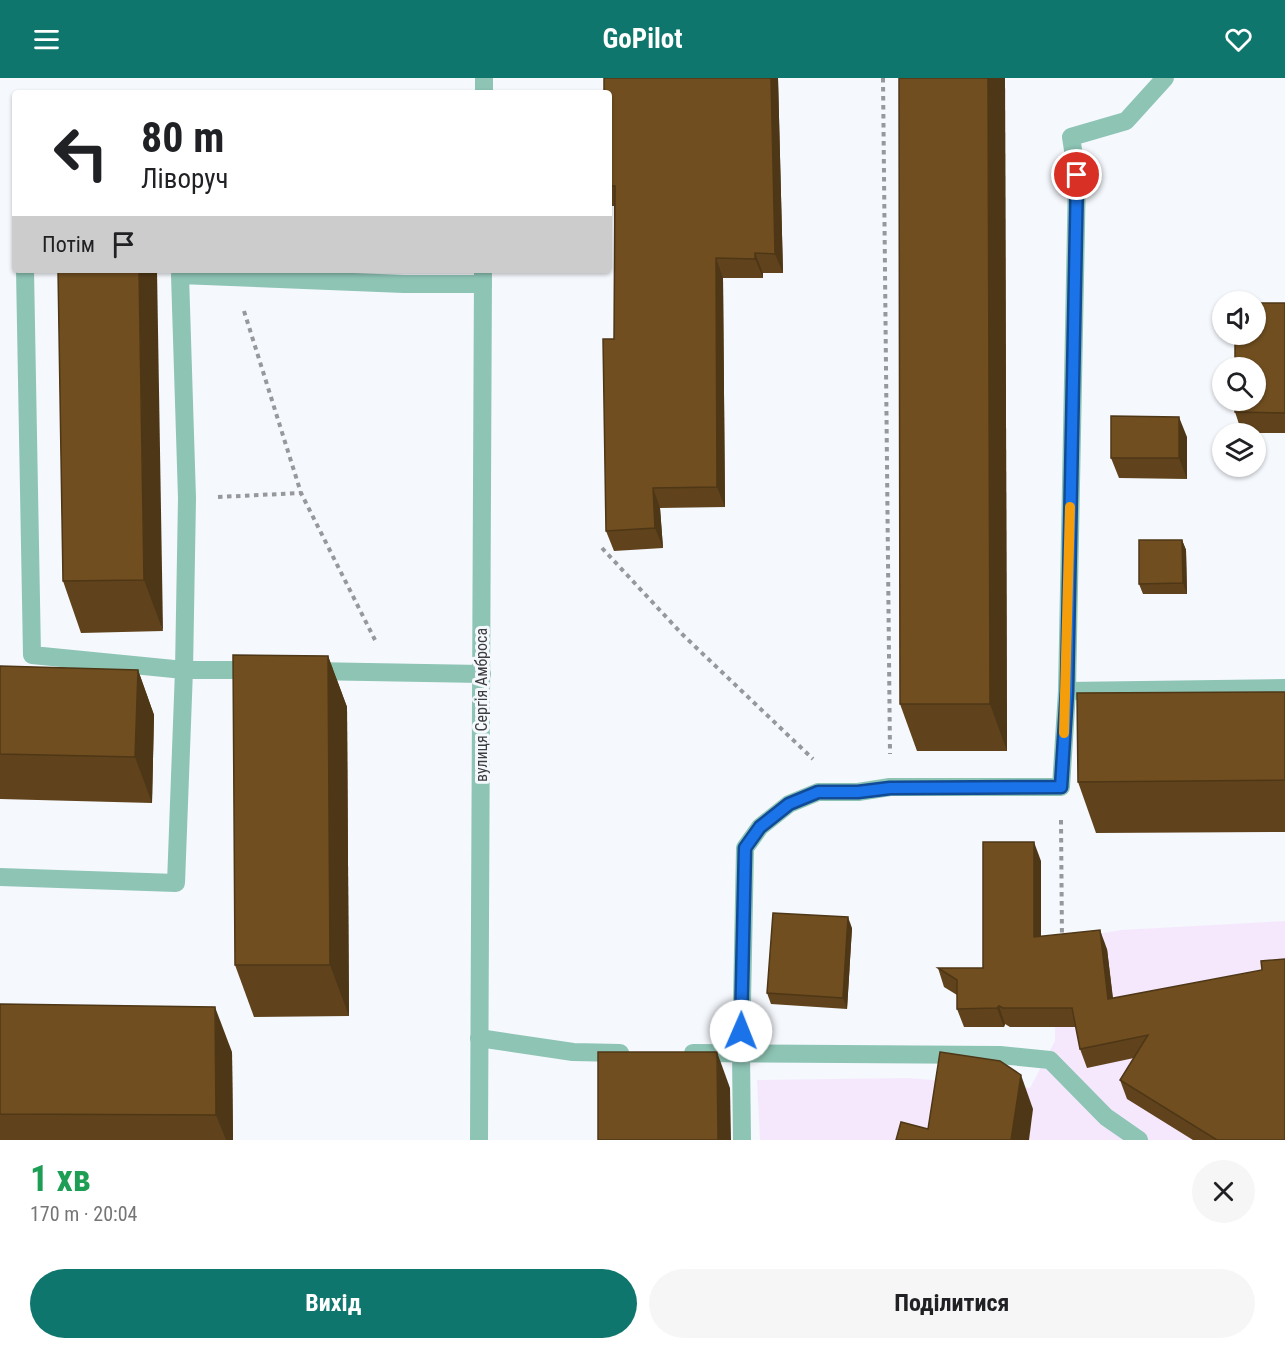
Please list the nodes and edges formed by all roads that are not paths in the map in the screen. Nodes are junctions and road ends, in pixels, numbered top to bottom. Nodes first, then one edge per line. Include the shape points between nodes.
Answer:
1 (1165, 78) edge
2 (25, 273) edge
3 (483, 277) edge
4 (184, 670) junction
5 (482, 674) junction
6 (1285, 688) edge
7 (1067, 691) junction
8 (0, 877) edge
9 (479, 1038) junction
10 (633, 1053) edge
11 (681, 1053) edge
12 (741, 1054) junction
13 (1118, 1133) edge
14 (479, 1140) edge
15 (742, 1140) edge
16 (1139, 1140) edge

1 - 7 street via 1126,121 1071,137 1077,175
2 - 4 street via 32,655
3 - 4 street via 405,284 180,275 187,498
3 - 5 street, вулиця Сергія Амброса
4 - 5 street
4 - 8 street via 176,883
5 - 9 street, вулиця Сергія Амброса
6 - 7 street
7 - 12 street via 1061,787 818,792 789,804 760,827 745,848
9 - 10 street via 573,1052
9 - 14 street, вулиця Сергія Амброса
11 - 12 street
12 - 13 street via 1000,1055 1050,1060
12 - 15 street
13 - 16 street

